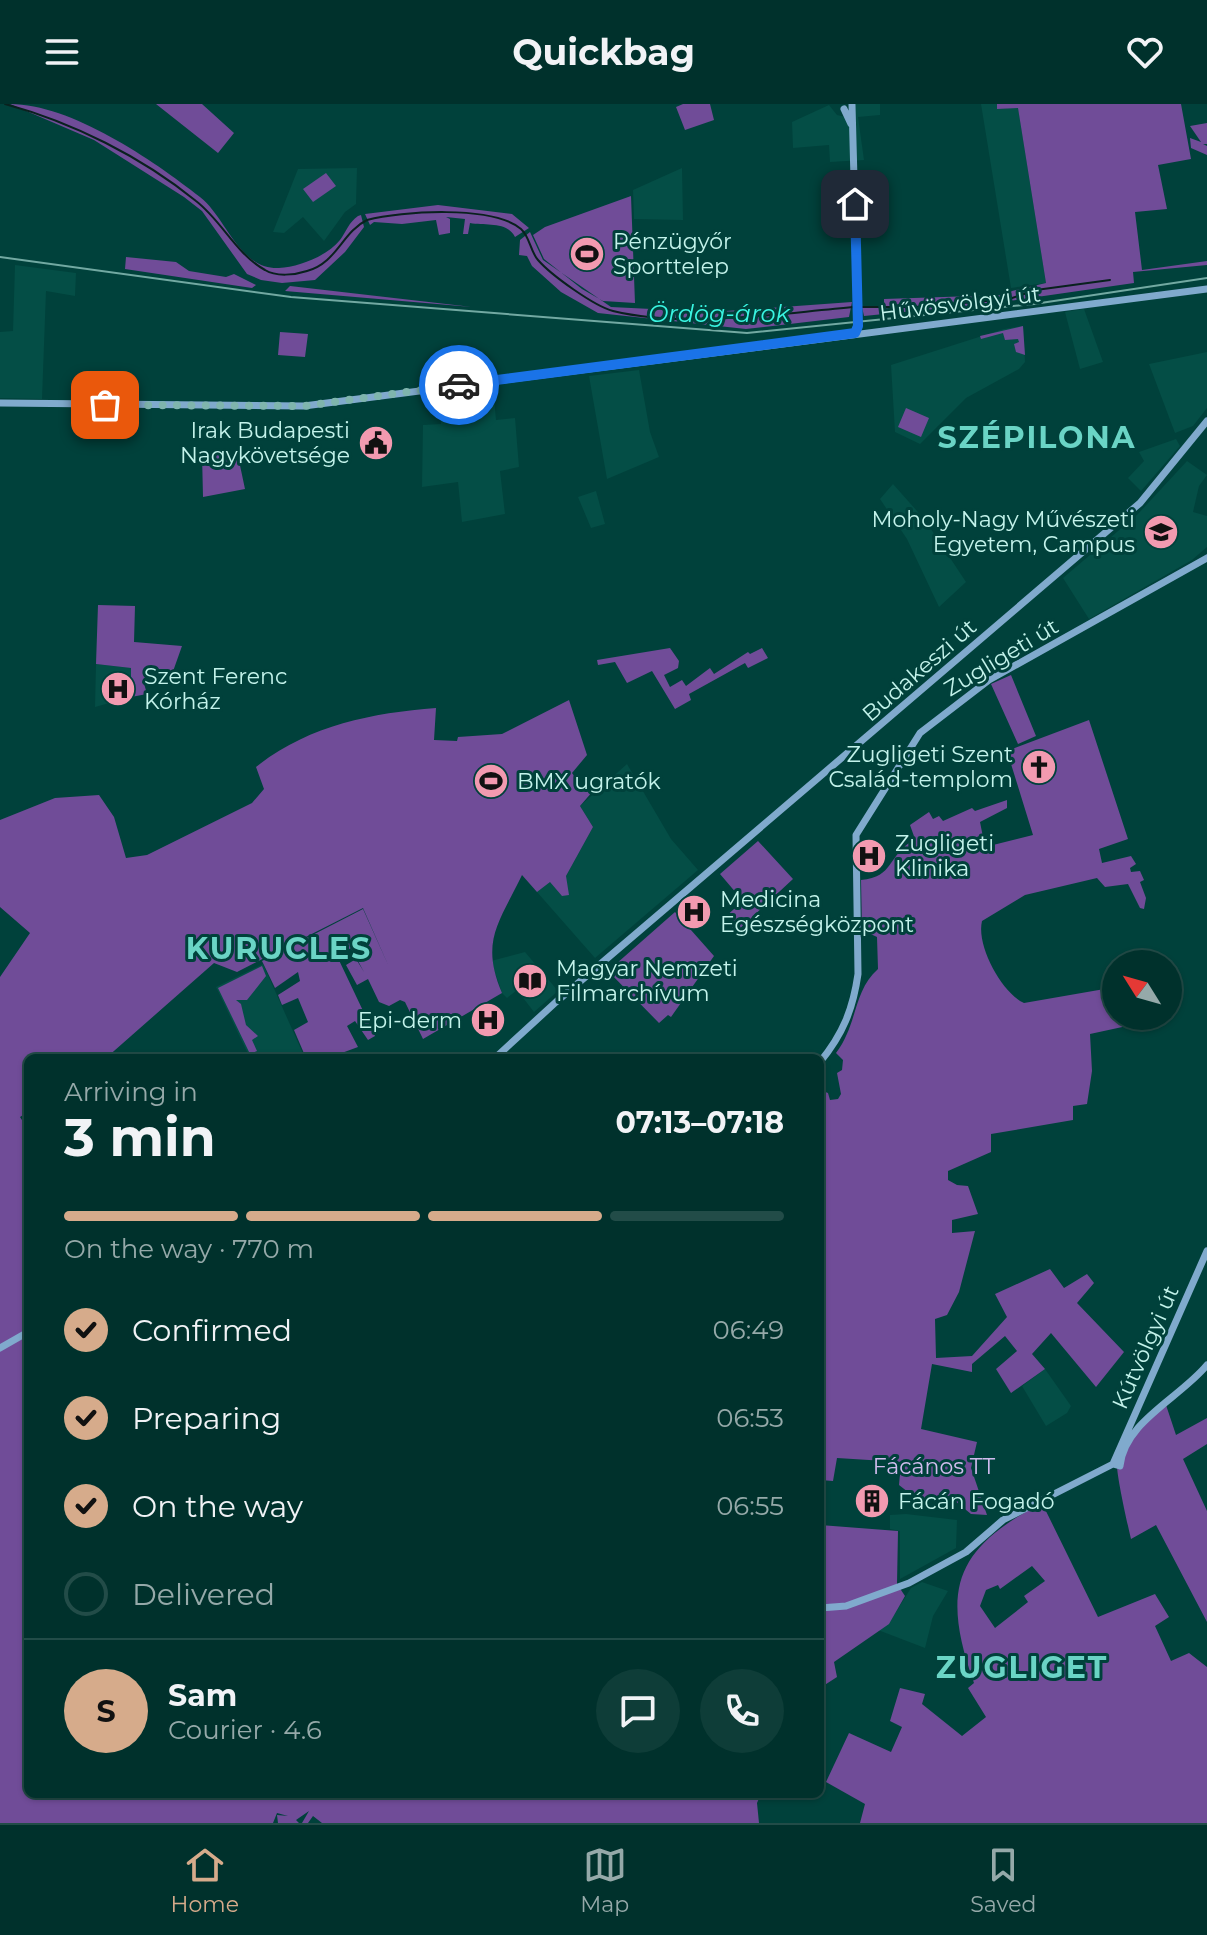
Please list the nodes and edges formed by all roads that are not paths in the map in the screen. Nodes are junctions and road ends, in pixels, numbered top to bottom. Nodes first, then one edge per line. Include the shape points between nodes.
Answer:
1 (846, 105) edge
2 (1207, 289) edge
3 (855, 333) junction
4 (0, 403) edge
5 (1207, 421) edge
6 (1207, 558) edge
7 (499, 1054) edge
8 (824, 1056) edge
9 (1207, 1251) edge
10 (24, 1334) edge
11 (0, 1348) edge
12 (1207, 1365) edge
13 (1116, 1460) junction
14 (824, 1608) edge

1 - 3 main road via 853,140
2 - 3 main road, Hűvösvölgyi út
3 - 4 main road, Hűvösvölgyi út via 304,406
5 - 7 main road, Budakeszi út via 1140,503
6 - 8 main road, Zugligeti út via 989,680 920,733 857,831 855,993 844,1029
9 - 13 main road, Kútvölgyi út
10 - 11 main road
12 - 13 main road via 1135,1431
13 - 14 main road via 1003,1520 974,1546 922,1575 846,1606

